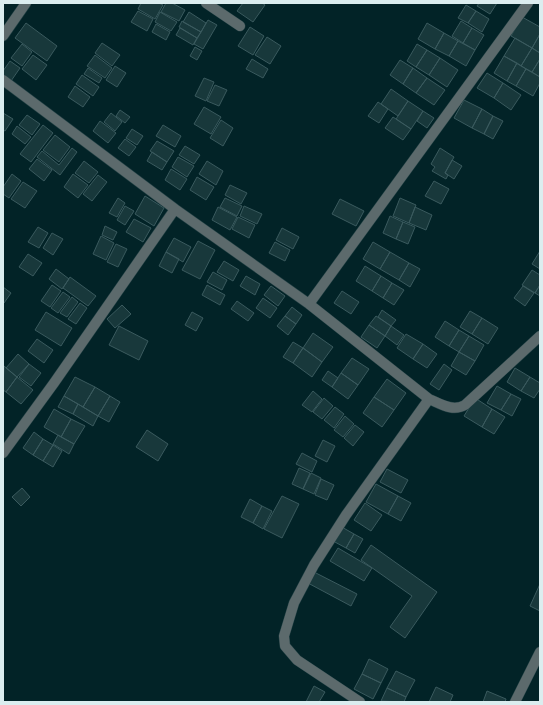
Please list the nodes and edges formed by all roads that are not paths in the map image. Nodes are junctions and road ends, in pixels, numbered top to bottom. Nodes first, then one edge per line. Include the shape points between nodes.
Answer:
1 (26, 3) edge
2 (206, 3) edge
3 (528, 3) edge
4 (240, 26) dead end
5 (3, 36) edge
6 (3, 80) edge
7 (175, 209) junction
8 (309, 304) junction
9 (540, 336) edge
10 (429, 399) junction
11 (3, 453) edge
12 (540, 652) edge
13 (360, 702) edge
14 (515, 702) edge

1 - 5 street
2 - 4 street
3 - 8 street
6 - 7 street
7 - 8 street
7 - 11 street
8 - 10 street
9 - 10 street via 460,408
10 - 13 street via 346,515 314,565 294,603 284,636 285,646 297,660
12 - 14 street

